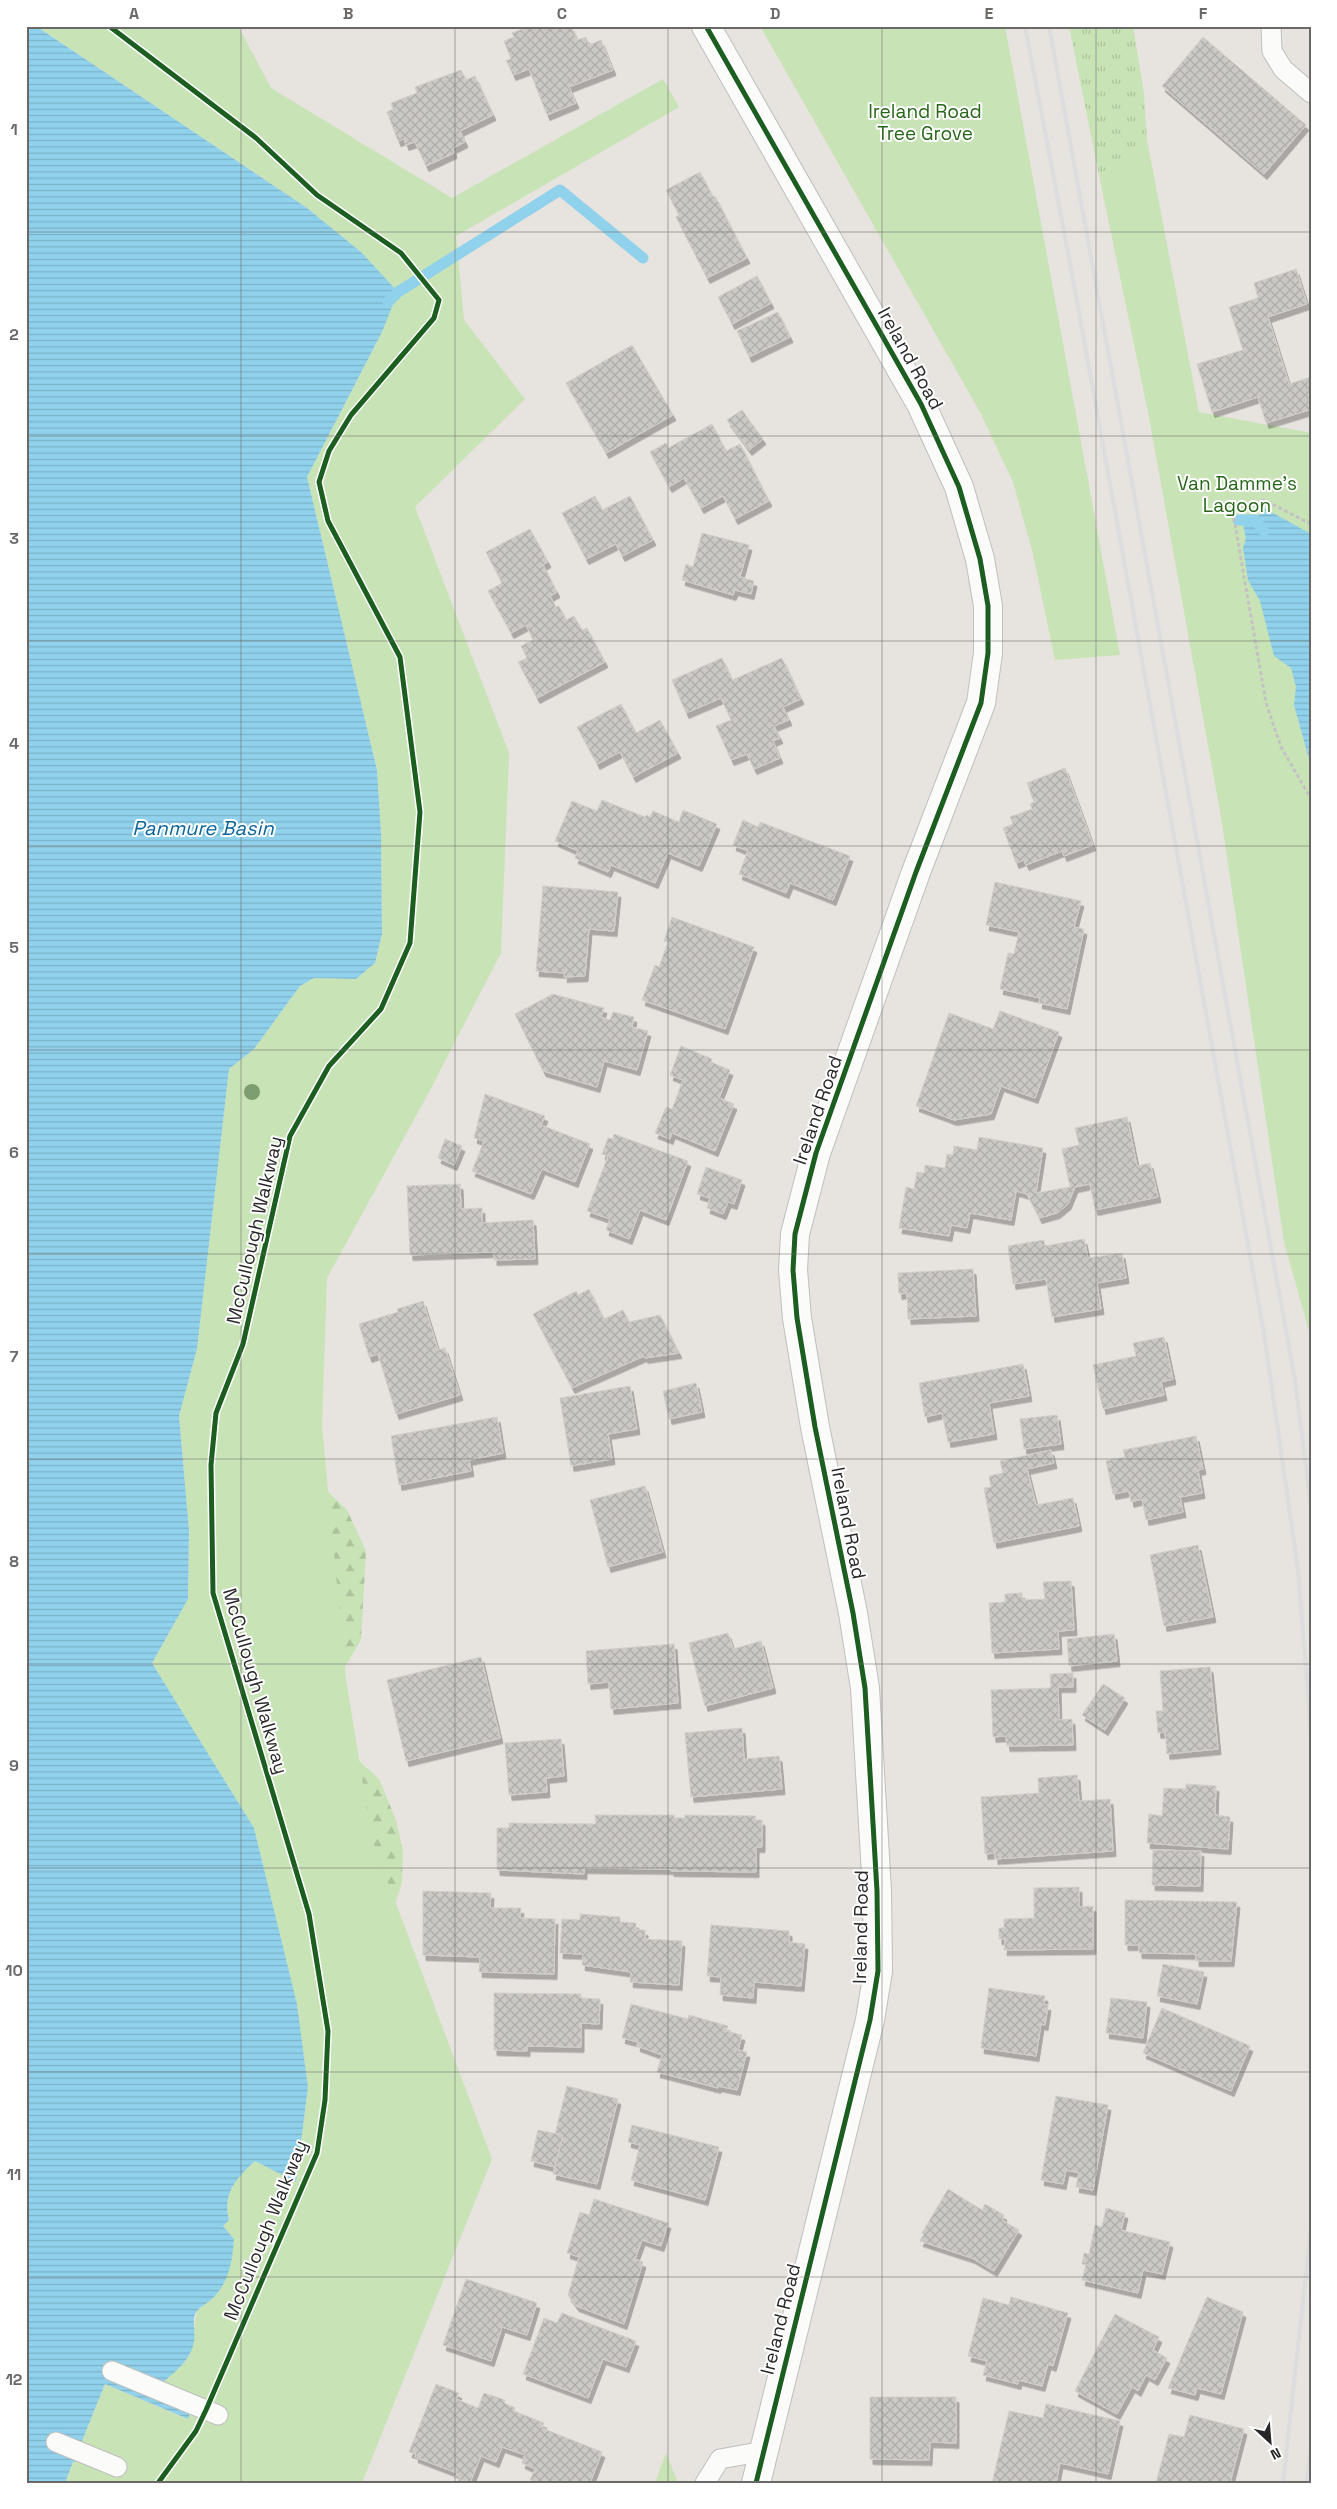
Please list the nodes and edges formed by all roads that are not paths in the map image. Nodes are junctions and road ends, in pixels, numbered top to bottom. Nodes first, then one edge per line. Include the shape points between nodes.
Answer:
1 (706, 26) edge
2 (1271, 26) edge
3 (1311, 93) edge
4 (112, 2371) dead end
5 (218, 2415) dead end
6 (56, 2442) dead end
7 (764, 2451) junction
8 (117, 2467) dead end
9 (705, 2483) edge
10 (756, 2483) edge

1 - 7 street, Ireland Road via 921,404 959,487 980,559 988,606 988,653 981,703 916,872 816,1153 794,1234 793,1270 799,1327 865,1688 877,1891 878,1971 870,2020
2 - 3 lane via 1272,51 1283,69
4 - 5 lane
6 - 8 lane
7 - 9 lane via 720,2459
7 - 10 street, Ireland Road

